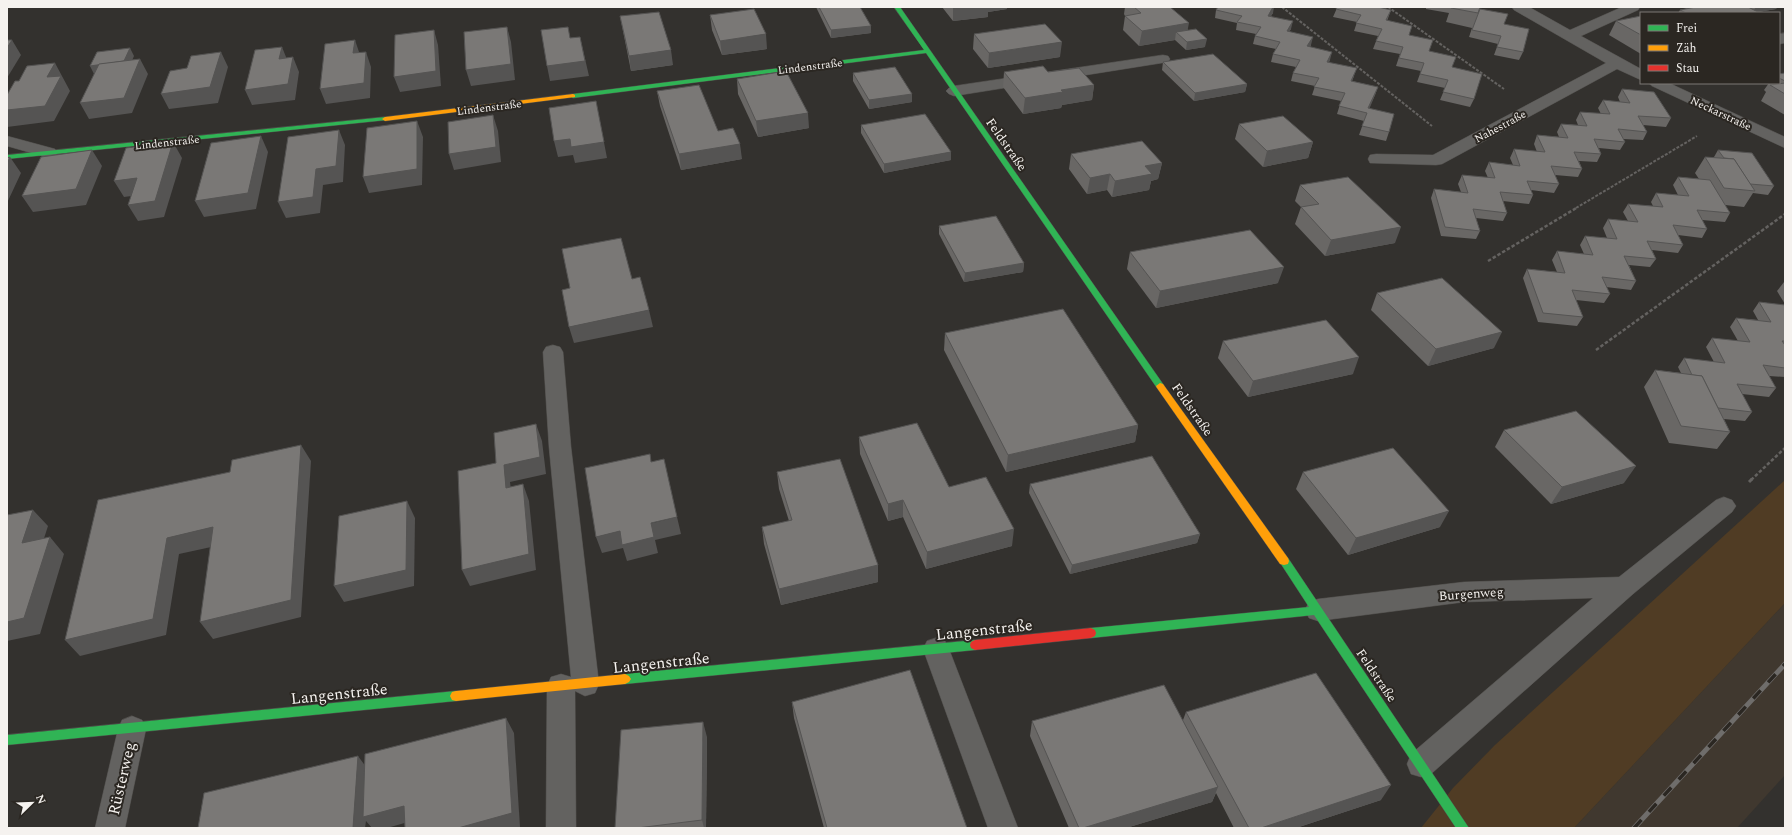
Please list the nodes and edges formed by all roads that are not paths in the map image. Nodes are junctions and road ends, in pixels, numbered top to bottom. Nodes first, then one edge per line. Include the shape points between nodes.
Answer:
1 (897, 7) edge
2 (1519, 7) edge
3 (1633, 7) edge
4 (1570, 36) junction
5 (927, 51) junction
6 (1163, 59) dead end
7 (1617, 64) junction
8 (1640, 75) edge
9 (1659, 84) edge
10 (1696, 84) edge
11 (954, 91) junction
12 (1679, 93) junction
13 (7, 141) edge
14 (1785, 142) edge
15 (49, 153) junction
16 (7, 157) edge
17 (1376, 159) dead end
18 (553, 352) dead end
19 (1724, 506) road end
20 (1624, 588) junction
21 (1318, 610) junction
22 (936, 650) junction
23 (573, 685) junction
24 (132, 729) junction
25 (7, 740) edge
26 (1421, 764) junction
27 (110, 828) edge
28 (562, 828) edge
29 (1003, 828) edge
30 (1463, 828) edge

1 - 5 street, Feldstraße
2 - 4 street
3 - 4 street
4 - 7 street
5 - 11 street, Feldstraße
5 - 15 street, Lindenstraße via 428,115
6 - 11 street
7 - 8 street
7 - 17 street, Nahestraße via 1436,160
9 - 12 street, Neckarstraße
10 - 12 street
11 - 21 street, Feldstraße
12 - 14 street, Neckarstraße
13 - 15 street, Lindenstraße
15 - 16 street, Lindenstraße
18 - 23 street
19 - 20 street
20 - 21 street, Burgenweg via 1464,592
20 - 26 street
21 - 22 street, Langenstraße
21 - 26 street, Feldstraße
22 - 23 street, Langenstraße
22 - 29 street
23 - 24 street, Langenstraße
23 - 28 street
24 - 25 street, Langenstraße
24 - 27 street, Rüsterweg
26 - 30 street, Feldstraße

